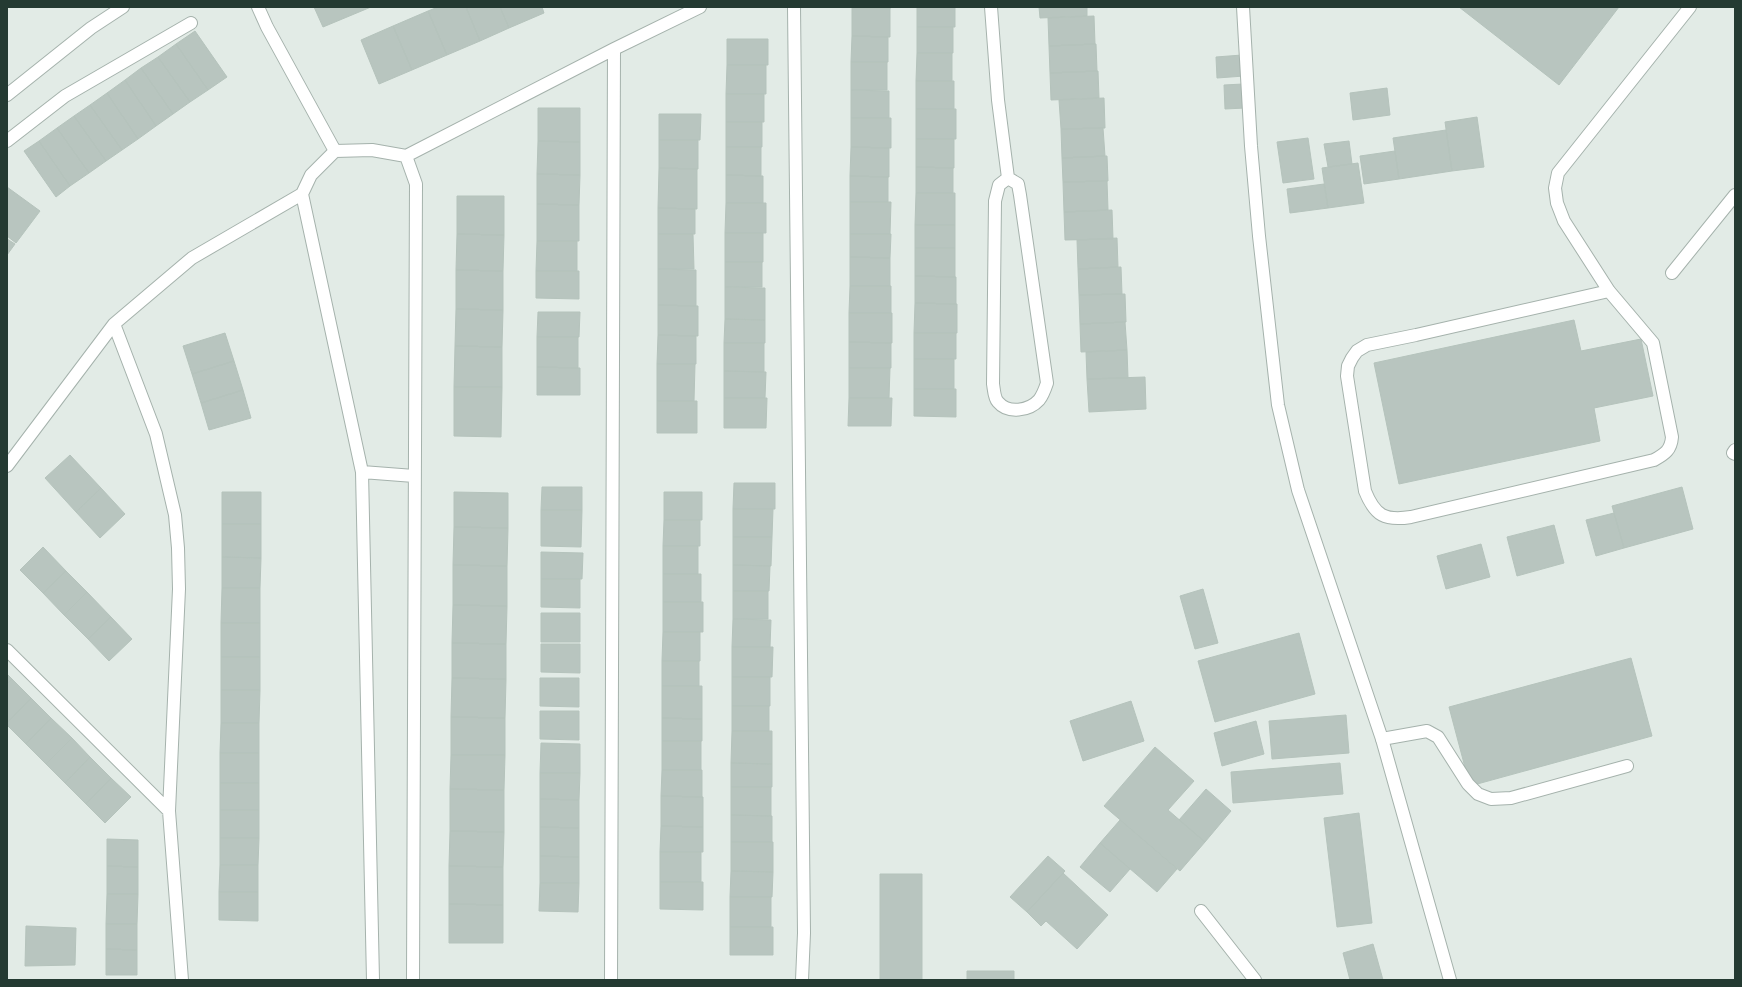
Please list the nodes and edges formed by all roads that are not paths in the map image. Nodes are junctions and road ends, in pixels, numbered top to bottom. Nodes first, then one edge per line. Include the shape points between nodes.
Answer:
1 (123, 7) edge
2 (258, 7) edge
3 (700, 7) edge
4 (794, 7) edge
5 (991, 7) edge
6 (1243, 7) edge
7 (1690, 7) edge
8 (191, 23) dead end
9 (614, 49) junction
10 (7, 94) edge
11 (7, 141) edge
12 (336, 151) junction
13 (406, 156) junction
14 (1008, 178) junction
15 (302, 194) junction
16 (1735, 195) edge
17 (1672, 273) dead end
18 (1609, 291) junction
19 (114, 324) junction
20 (1735, 450) edge
21 (1735, 454) edge
22 (7, 466) edge
23 (362, 472) junction
24 (414, 476) junction
25 (7, 650) edge
26 (1382, 739) junction
27 (1627, 766) dead end
28 (169, 811) junction
29 (1201, 911) dead end
30 (182, 980) edge
31 (373, 980) edge
32 (413, 980) edge
33 (611, 980) edge
34 (802, 980) edge
35 (1255, 980) edge
36 (1450, 980) edge

1 - 10 street via 91,28
2 - 12 street
3 - 9 street
4 - 34 street via 804,933
5 - 14 street via 998,100
6 - 26 street via 1259,236 1278,405 1298,490
7 - 18 street via 1558,173 1555,188 1557,203 1564,220
8 - 11 street via 65,96
9 - 13 street
9 - 33 street
12 - 13 street via 372,150
12 - 15 street via 311,176
13 - 24 street via 416,184
14 - 14 street via 1018,184 1046,383 1039,401 1023,410 1006,409 996,401 993,384 995,201 999,185
15 - 19 street via 192,258
15 - 23 street
16 - 17 street
18 - 18 street via 1653,343 1672,437 1667,452 1654,460 1411,517 1395,519 1377,512 1365,491 1347,376 1348,366 1357,351 1367,345
19 - 22 street
19 - 28 street via 156,434 176,528 179,589
20 - 21 street
23 - 24 street
23 - 31 street
24 - 32 street
25 - 28 street
26 - 27 street via 1427,731 1438,737 1468,784 1478,794 1491,800 1511,798
26 - 36 street
28 - 30 street
29 - 35 street

